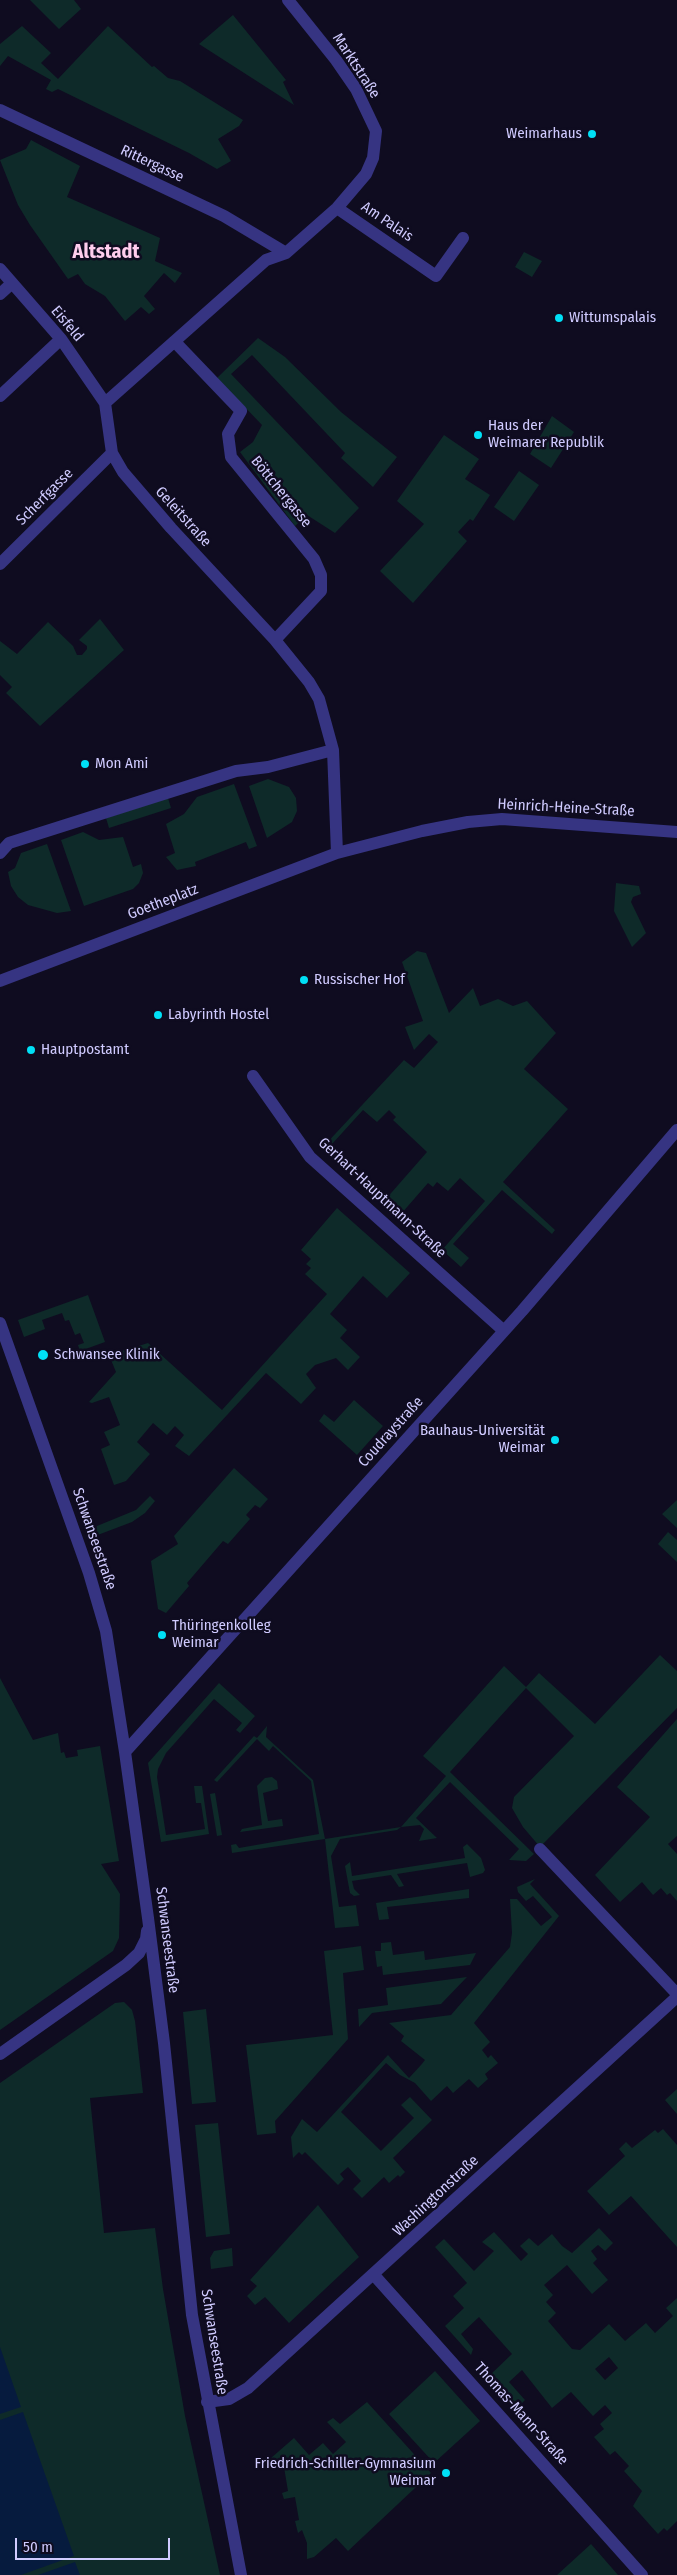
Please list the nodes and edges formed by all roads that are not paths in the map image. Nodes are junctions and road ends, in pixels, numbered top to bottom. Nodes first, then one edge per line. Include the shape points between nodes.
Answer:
1 (288, 0) edge
2 (0, 110) edge
3 (338, 208) junction
4 (463, 238) dead end
5 (286, 253) junction
6 (0, 269) edge
7 (11, 284) junction
8 (0, 294) edge
9 (61, 339) junction
10 (174, 342) junction
11 (0, 396) edge
12 (106, 402) junction
13 (112, 453) junction
14 (0, 564) edge
15 (275, 640) junction
16 (333, 750) junction
17 (677, 832) edge
18 (0, 852) edge
19 (337, 853) junction
20 (0, 981) edge
21 (253, 1076) dead end
22 (677, 1130) edge
23 (0, 1323) edge
24 (504, 1331) junction
25 (126, 1752) junction
26 (540, 1849) dead end
27 (148, 1918) junction
28 (677, 1996) edge
29 (0, 2054) edge
30 (374, 2275) junction
31 (207, 2402) junction
32 (241, 2575) edge
33 (642, 2575) edge

1 - 3 street, Marktstraße via 356,89 376,131 373,158 366,174
2 - 5 street, Rittergasse via 224,216
3 - 4 street, Am Palais via 436,276
3 - 5 street, Am Palais
5 - 10 street via 266,260
6 - 7 street, Eisfeld
7 - 8 street
7 - 9 street, Eisfeld
9 - 11 street
9 - 12 street, Eisfeld
10 - 12 street
10 - 15 street, Böttchergasse via 241,411 228,434 231,457 314,559 321,575 321,591
12 - 13 street, Geleitstraße
13 - 14 street, Scherfgasse
13 - 15 street, Geleitstraße via 140,494
15 - 16 street, Geleitstraße via 319,699
16 - 18 street via 268,767 236,771 9,842
16 - 19 street, Geleitstraße
17 - 19 street, Heinrich-Heine-Straße via 502,819 422,830
19 - 20 street, Goetheplatz
21 - 24 street, Gerhart-Hauptmann-Straße via 310,1157
22 - 24 street, Coudraystraße
23 - 25 street, Schwanseestraße via 98,1601 111,1657
24 - 25 street, Coudraystraße
25 - 27 street, Schwanseestraße
26 - 28 street
27 - 29 street via 146,1939 139,1953
27 - 31 street, Schwanseestraße via 189,2289
28 - 30 street, Washingtonstraße
30 - 31 street, Washingtonstraße via 248,2388 229,2399
30 - 33 street, Thomas-Mann-Straße
31 - 32 street, Schwanseestraße

